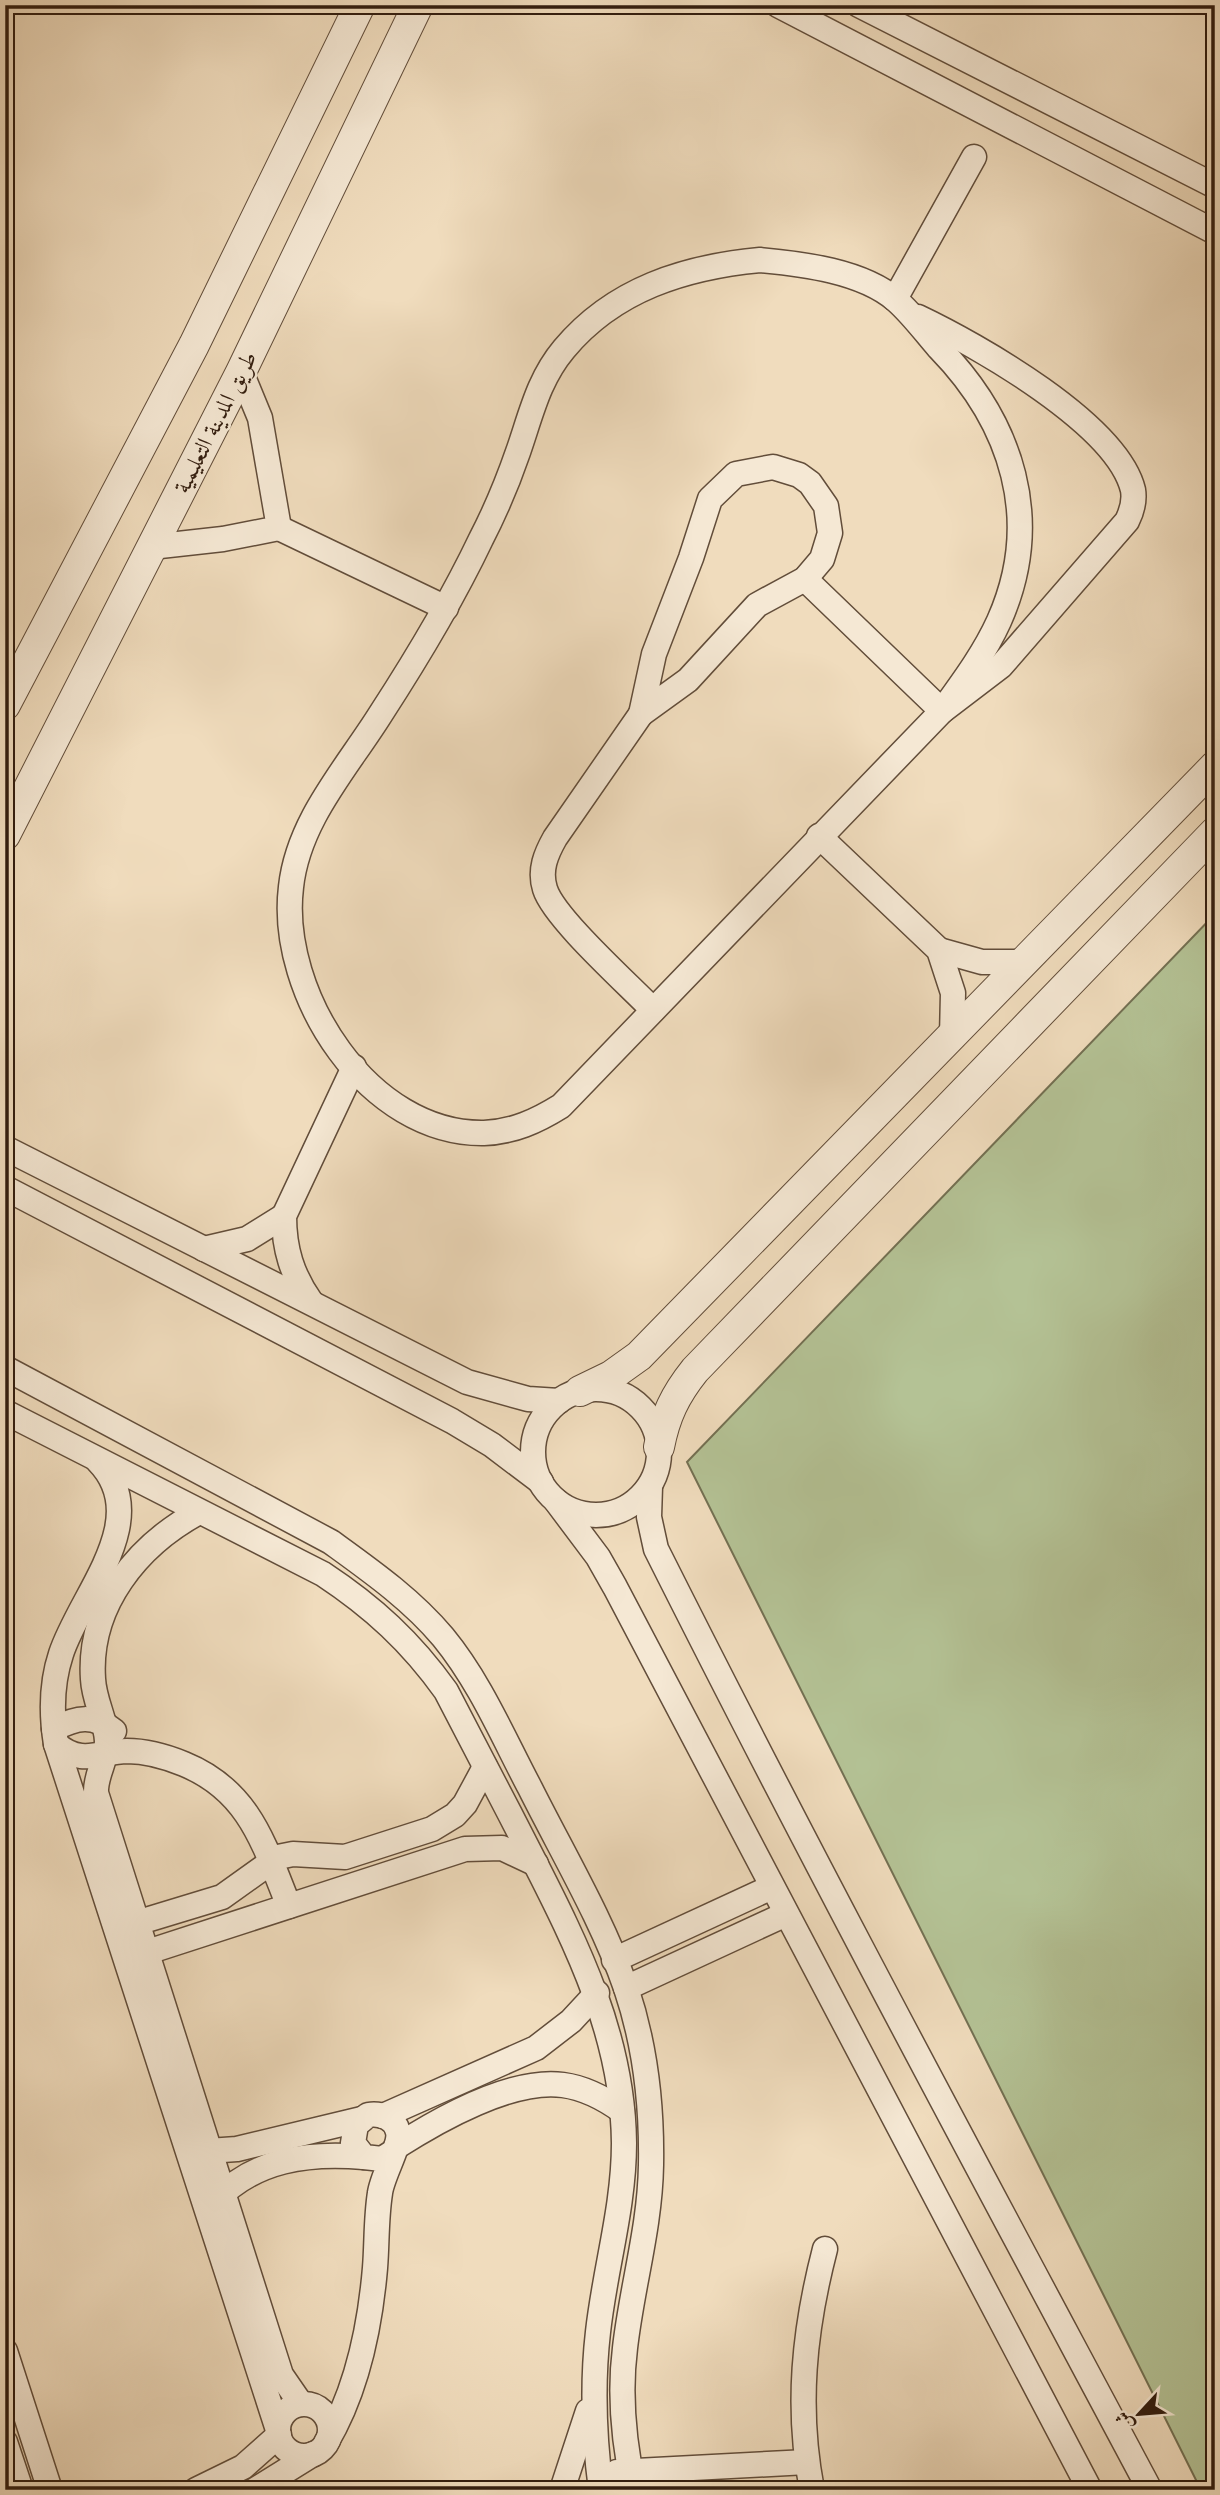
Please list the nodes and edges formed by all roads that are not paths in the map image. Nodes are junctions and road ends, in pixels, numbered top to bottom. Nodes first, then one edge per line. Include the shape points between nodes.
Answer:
1 (360, 5) edge
2 (418, 5) edge
3 (778, 5) edge
4 (859, 5) edge
5 (974, 157) dead end
6 (1215, 186) edge
7 (1215, 232) edge
8 (900, 305) junction
9 (241, 372) junction
10 (279, 528) junction
11 (151, 547) junction
12 (805, 579) junction
13 (446, 608) junction
14 (5, 705) edge
15 (942, 711) junction
16 (641, 714) junction
17 (1215, 766) edge
18 (1215, 832) edge
19 (5, 835) edge
20 (819, 836) junction
21 (939, 950) junction
22 (1025, 962) junction
23 (653, 1010) junction
24 (952, 1037) junction
25 (354, 1067) junction
26 (5, 1148) edge
27 (5, 1188) edge
28 (284, 1216) junction
29 (204, 1249) junction
30 (311, 1303) junction
31 (5, 1368) edge
32 (570, 1396) junction
33 (5, 1412) edge
34 (659, 1447) junction
35 (95, 1458) junction
36 (650, 1486) junction
37 (548, 1491) junction
38 (199, 1512) junction
39 (378, 1576) junction
40 (364, 1601) junction
41 (104, 1723) junction
42 (55, 1737) junction
43 (106, 1754) junction
44 (150, 1754) junction
45 (485, 1767) junction
46 (270, 1860) junction
47 (536, 1864) junction
48 (772, 1887) junction
49 (289, 1906) junction
50 (592, 1910) junction
51 (786, 1914) junction
52 (566, 1923) junction
53 (126, 1926) junction
54 (135, 1956) junction
55 (614, 1960) junction
56 (626, 1988) junction
57 (597, 1993) junction
58 (622, 2110) junction
59 (372, 2117) junction
60 (395, 2150) junction
61 (199, 2152) junction
62 (364, 2157) junction
63 (215, 2201) junction
64 (825, 2249) dead end
65 (5, 2351) edge
66 (594, 2390) junction
67 (301, 2404) junction
68 (278, 2433) junction
69 (5, 2442) edge
70 (320, 2448) junction
71 (807, 2462) junction
72 (599, 2481) edge
73 (632, 2481) edge
74 (21, 2490) edge
75 (50, 2490) edge
76 (196, 2490) edge
77 (255, 2490) edge
78 (562, 2490) edge
79 (812, 2490) edge
80 (1090, 2490) edge
81 (1150, 2490) edge

1 - 14 street via 194,345
2 - 9 street, طريق المدينة التعليمية
3 - 7 street
4 - 6 street
5 - 8 street
8 - 13 street via 841,274 760,260 712,264 667,277 611,306 548,370 482,537
8 - 15 street via 963,373 993,417 1012,465 1019,517 1014,569 999,619 975,665
8 - 15 street via 997,361 1086,422 1115,454 1133,492 1127,521 1068,592 1001,666
9 - 10 street via 260,418
9 - 11 street, طريق المدينة التعليمية
10 - 11 street
10 - 13 street
11 - 19 street, طريق المدينة التعليمية
12 - 15 street
12 - 16 street via 757,605 688,680
12 - 16 street via 822,559 830,533 819,494 799,475 773,467 748,470 726,481 704,509 691,558 654,653
13 - 25 street via 308,827 291,885 289,916 299,977 327,1032
15 - 20 street
16 - 23 street via 555,838 542,872 557,910
17 - 22 street
18 - 34 street via 695,1370 664,1418
20 - 21 street
20 - 23 street
21 - 22 street via 982,962
21 - 24 street via 953,993
22 - 24 street
23 - 25 street via 561,1106 513,1129 459,1131 433,1124 385,1097
24 - 32 street via 639,1356
25 - 28 street
26 - 29 street
27 - 37 street via 452,1421 492,1445
28 - 29 street via 247,1239
28 - 30 street via 292,1271
29 - 30 street
30 - 32 street via 467,1382 528,1399
31 - 39 street via 331,1542
32 - 34 street via 601,1389 624,1395 641,1407 653,1425
32 - 37 street via 543,1418 535,1438 534,1461
33 - 35 street
34 - 36 street
35 - 38 street
35 - 42 street via 114,1485 118,1528 62,1650 53,1693
36 - 37 street via 631,1505 595,1516 576,1512
36 - 81 street via 649,1517 656,1549 879,1983
37 - 48 street via 615,1587
38 - 40 street via 323,1574
38 - 41 street via 173,1525 133,1560 107,1606 93,1670
39 - 40 street
39 - 50 street via 424,1615 462,1662
40 - 45 street via 422,1658 446,1691
41 - 42 street via 85,1718
41 - 43 street
41 - 44 street
42 - 43 street via 76,1757
42 - 53 street
43 - 44 street
43 - 53 street via 96,1786 97,1800
44 - 46 street via 182,1763 221,1783 244,1808
45 - 46 street via 465,1804 432,1829 345,1857 293,1854
45 - 47 street
46 - 49 street
46 - 53 street via 222,1897
47 - 49 street via 514,1852 477,1847
47 - 52 street
48 - 51 street
48 - 55 street
49 - 54 street
50 - 52 street
50 - 55 street
51 - 56 street
51 - 80 street
52 - 57 street
53 - 54 street
54 - 61 street
55 - 56 street
56 - 73 street via 648,2092 651,2163 646,2233 624,2349 624,2432
57 - 58 street via 614,2051
57 - 59 street via 536,2048
58 - 60 street via 583,2090 540,2084 460,2112
58 - 66 street via 622,2187 598,2332
59 - 60 street via 398,2132
59 - 61 street
59 - 62 street via 352,2134
60 - 62 street via 382,2159
60 - 70 street via 380,2193 367,2330 340,2416
61 - 63 street
62 - 63 street via 304,2156 276,2163 248,2175
63 - 67 street via 281,2375
63 - 68 street
64 - 71 street via 803,2354
65 - 75 street
66 - 72 street
66 - 78 street
67 - 68 street via 284,2413
67 - 70 street via 317,2407 327,2419 330,2427
68 - 70 street via 292,2453 302,2456
68 - 76 street via 243,2467
69 - 74 street
70 - 77 street
71 - 73 street
71 - 79 street
72 - 73 street

